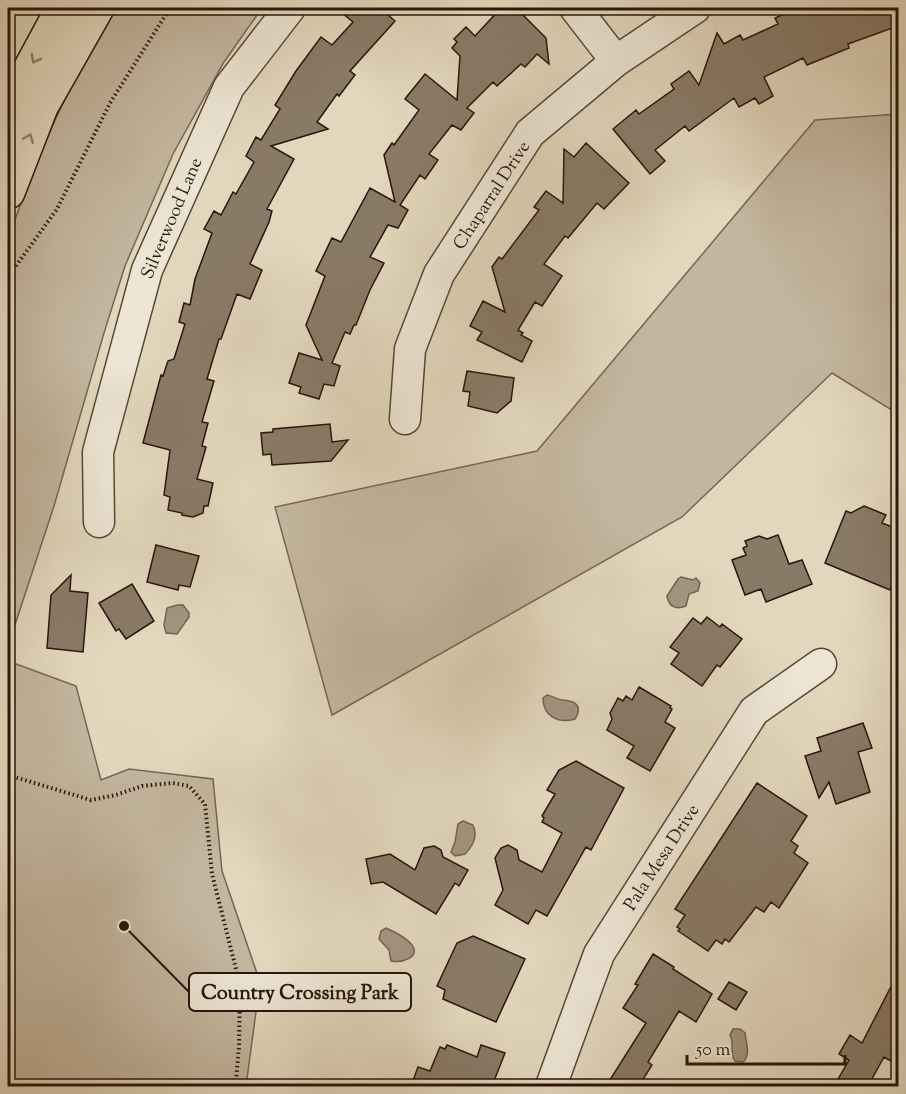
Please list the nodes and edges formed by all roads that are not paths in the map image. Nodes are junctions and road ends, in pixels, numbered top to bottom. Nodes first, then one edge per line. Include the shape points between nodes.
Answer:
1 (63, 8) edge
2 (97, 8) edge
3 (290, 8) edge
4 (575, 8) edge
5 (695, 8) edge
6 (616, 60) junction
7 (8, 118) edge
8 (8, 192) edge
9 (405, 418) dead end
10 (99, 522) dead end
11 (821, 664) dead end
12 (551, 1086) edge

1 -> 7 main road
8 -> 2 main road via 41,107
3 - 10 street, Silverwood Lane via 229,87 147,270 98,452
4 - 6 street
5 - 6 street, Chaparral Drive
6 - 9 street, Chaparral Drive via 531,133 439,274 410,349
11 - 12 street, Pala Mesa Drive via 754,711 636,895 599,954

